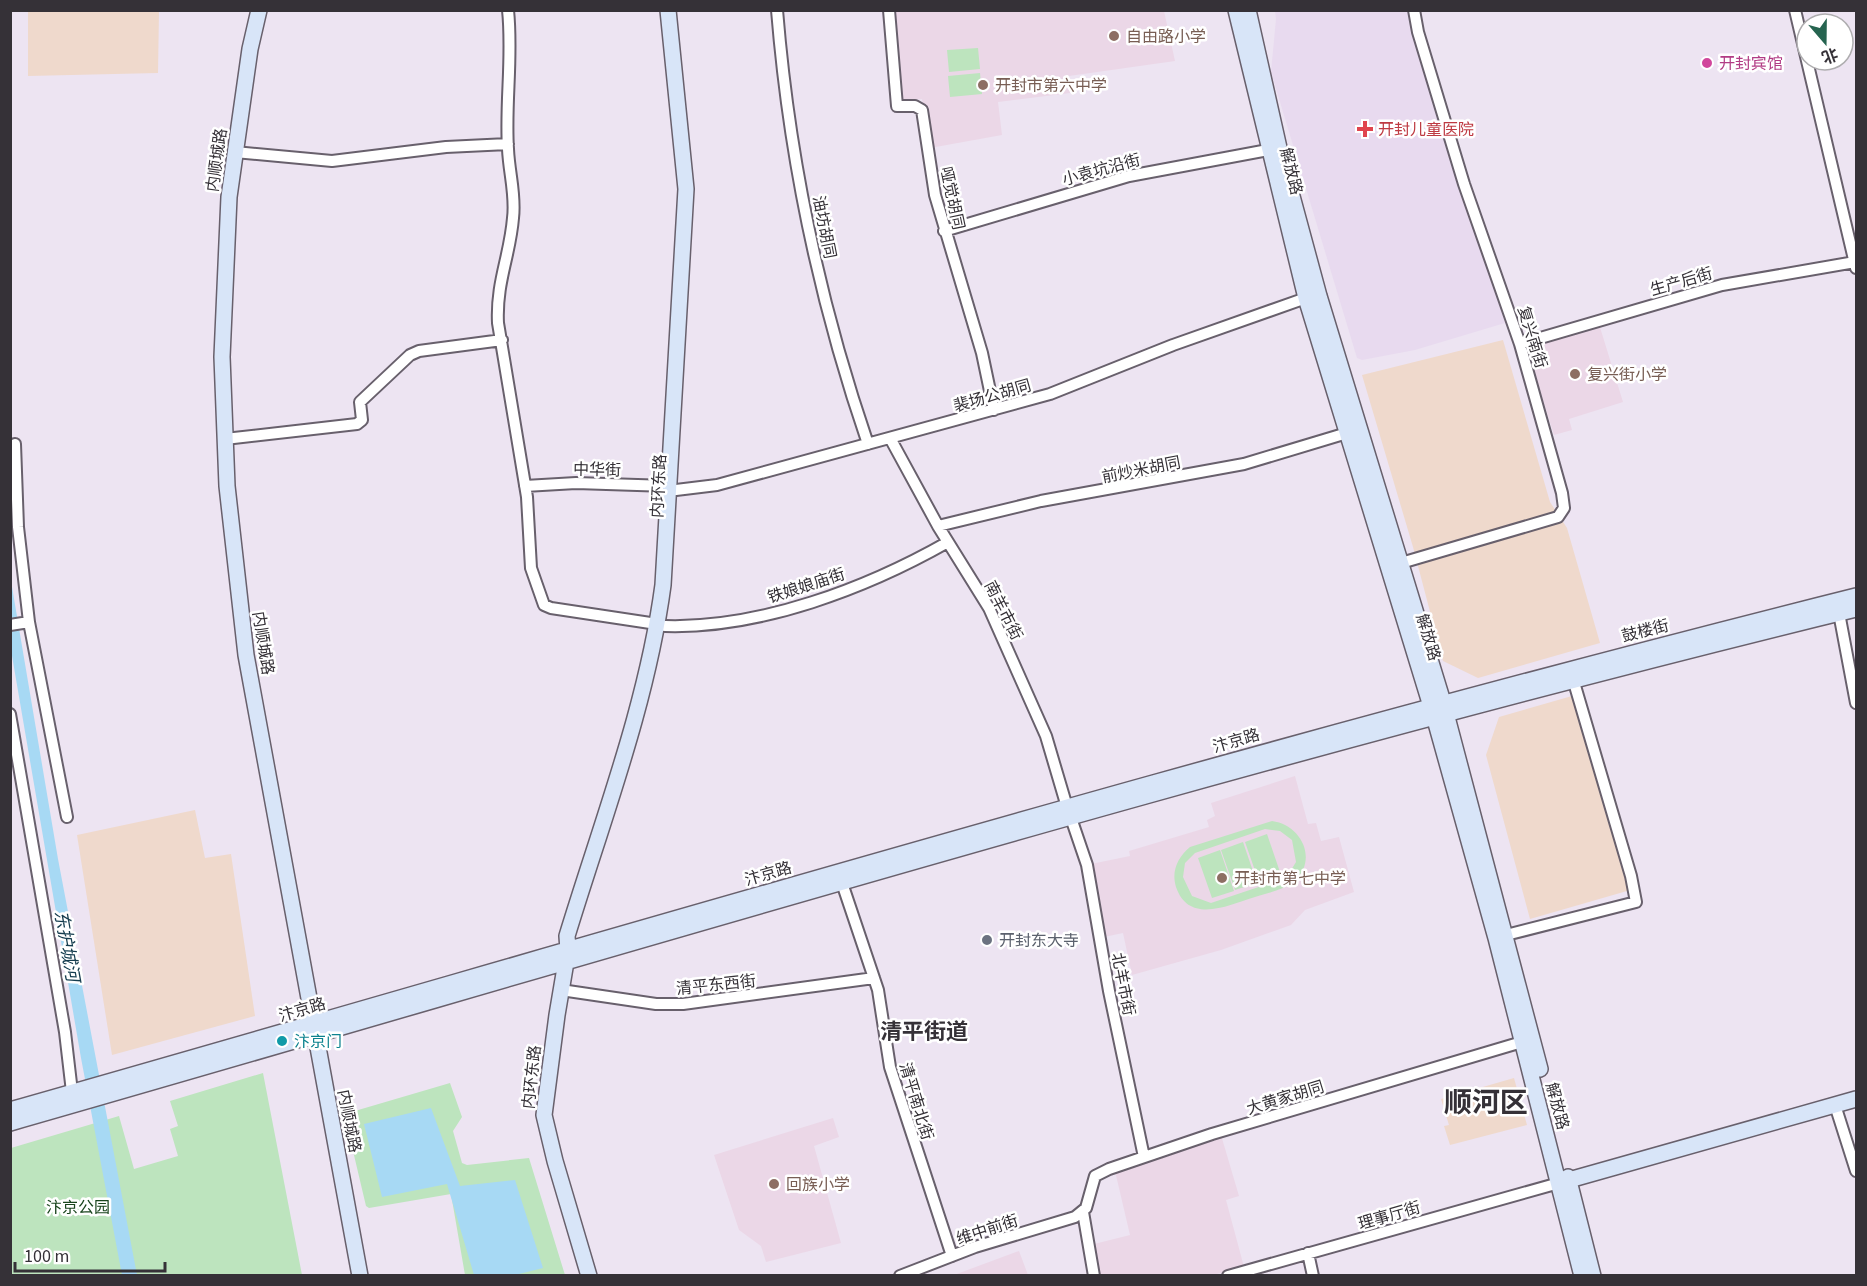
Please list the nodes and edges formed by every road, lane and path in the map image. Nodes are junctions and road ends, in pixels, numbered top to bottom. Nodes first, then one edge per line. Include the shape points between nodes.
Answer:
1 (259, 10) edge
2 (508, 10) edge
3 (668, 10) edge
4 (676, 10) edge
5 (777, 10) edge
6 (889, 10) edge
7 (1236, 10) edge
8 (1248, 10) edge
9 (1414, 10) edge
10 (1795, 10) edge
11 (508, 144) junction
12 (1268, 150) junction
13 (235, 152) junction
14 (944, 231) junction
15 (1856, 265) edge
16 (1306, 298) junction
17 (502, 340) junction
18 (1520, 344) junction
19 (994, 410) junction
20 (1347, 433) junction
21 (890, 438) junction
22 (225, 439) junction
23 (15, 444) dead end
24 (868, 444) junction
25 (525, 486) junction
26 (672, 488) junction
27 (938, 526) junction
28 (948, 542) junction
29 (1401, 563) junction
30 (1857, 596) edge
31 (1857, 609) edge
32 (1839, 614) junction
33 (20, 624) edge
34 (661, 625) junction
35 (1574, 679) junction
36 (1857, 703) edge
37 (1439, 709) junction
38 (10, 714) edge
39 (1069, 813) junction
40 (67, 817) dead end
41 (843, 883) junction
42 (1506, 935) junction
43 (567, 956) junction
44 (874, 978) junction
45 (561, 990) junction
46 (314, 1030) junction
47 (1522, 1042) junction
48 (77, 1096) junction
49 (1857, 1099) edge
50 (1835, 1105) junction
51 (10, 1110) edge
52 (10, 1123) edge
53 (1144, 1157) junction
54 (1857, 1171) edge
55 (1564, 1181) junction
56 (1083, 1212) junction
57 (1308, 1253) junction
58 (952, 1256) junction
59 (360, 1275) edge
60 (589, 1275) edge
61 (900, 1275) edge
62 (1094, 1275) edge
63 (1228, 1275) edge
64 (1313, 1275) edge
65 (1582, 1275) edge
66 (1593, 1275) edge

1 - 13 main road, 内顺城路
2 - 11 street
3 - 26 main road, 内环东路 via 686,189
4 - 26 main road, 内环东路 via 694,189
5 - 24 street, 油坊胡同 via 782,79 810,237 831,326
6 - 14 street, 哑觉胡同 via 897,106 922,110
7 - 12 main road, 解放路
8 - 29 main road, 解放路 via 1279,148 1319,296
9 - 18 street, 复兴南街 via 1464,184
10 - 15 street
11 - 13 street via 332,161
11 - 17 street via 515,200 497,298
12 - 14 street, 小袁坑沿街 via 1129,176
12 - 16 main road, 解放路
13 - 22 main road, 内顺城路 via 229,197 222,357
14 - 19 street, 哑觉胡同 via 982,352
15 - 18 street, 生产后街 via 1722,285
16 - 19 street, 裴场公胡同 via 1050,394
16 - 20 main road, 解放路
17 - 22 street via 410,355 360,402 362,420 357,424
17 - 25 street
18 - 29 street, 复兴南街 via 1564,508 1558,517
19 - 21 street, 裴场公胡同
20 - 27 street, 前炒米胡同 via 1244,464 1041,501
20 - 37 main road, 解放路
21 - 24 street, 裴场公胡同
21 - 27 street, 南羊市街
22 - 46 main road, 内顺城路 via 226,486 246,655
23 - 33 street
24 - 26 street, 裴场公胡同 via 717,485
25 - 26 street, 中华街 via 576,483
25 - 34 street, 铁娘娘庙街 via 531,568 544,605
26 - 34 main road, 内环东路 via 672,586
27 - 28 street, 南羊市街
28 - 34 street, 铁娘娘庙街 via 909,564 763,615 724,624
28 - 39 street, 南羊市街 via 989,608 1027,692 1046,736
29 - 37 main road, 解放路
30 - 37 main road, 鼓楼街
31 - 32 main road, 鼓楼街
32 - 35 main road, 鼓楼街
32 - 36 street
33 - 40 street
34 - 43 main road, 内环东路 via 646,709
35 - 37 main road, 鼓楼街
35 - 42 street via 1636,902
37 - 39 main road, 汴京路
37 - 42 main road, 解放路
37 - 47 main road, 解放路
38 - 48 street
39 - 41 main road, 汴京路
39 - 43 main road, 汴京路
39 - 53 street, 北羊市街 via 1087,865
41 - 43 main road, 汴京路
41 - 44 street, 清平南北街
42 - 55 main road, 解放路
43 - 45 main road, 内环东路
43 - 46 main road, 汴京路
44 - 45 street, 清平东西街 via 683,1004 656,1004
44 - 58 street, 清平南北街 via 890,1067
45 - 60 main road, 内环东路 via 544,1115
46 - 48 main road, 汴京路
46 - 59 main road, 内顺城路
47 - 53 street, 大黄家胡同
47 - 55 main road, 解放路
48 - 51 main road
48 - 52 main road
49 - 50 main road
50 - 54 street
50 - 55 main road
53 - 56 street, 大黄家胡同 via 1095,1176
55 - 57 street, 理事厅街
55 - 65 main road, 解放路
55 - 66 main road, 解放路
56 - 58 street, 维中前街
56 - 62 street
57 - 63 street, 理事厅街
57 - 64 street
58 - 61 street, 维中前街

